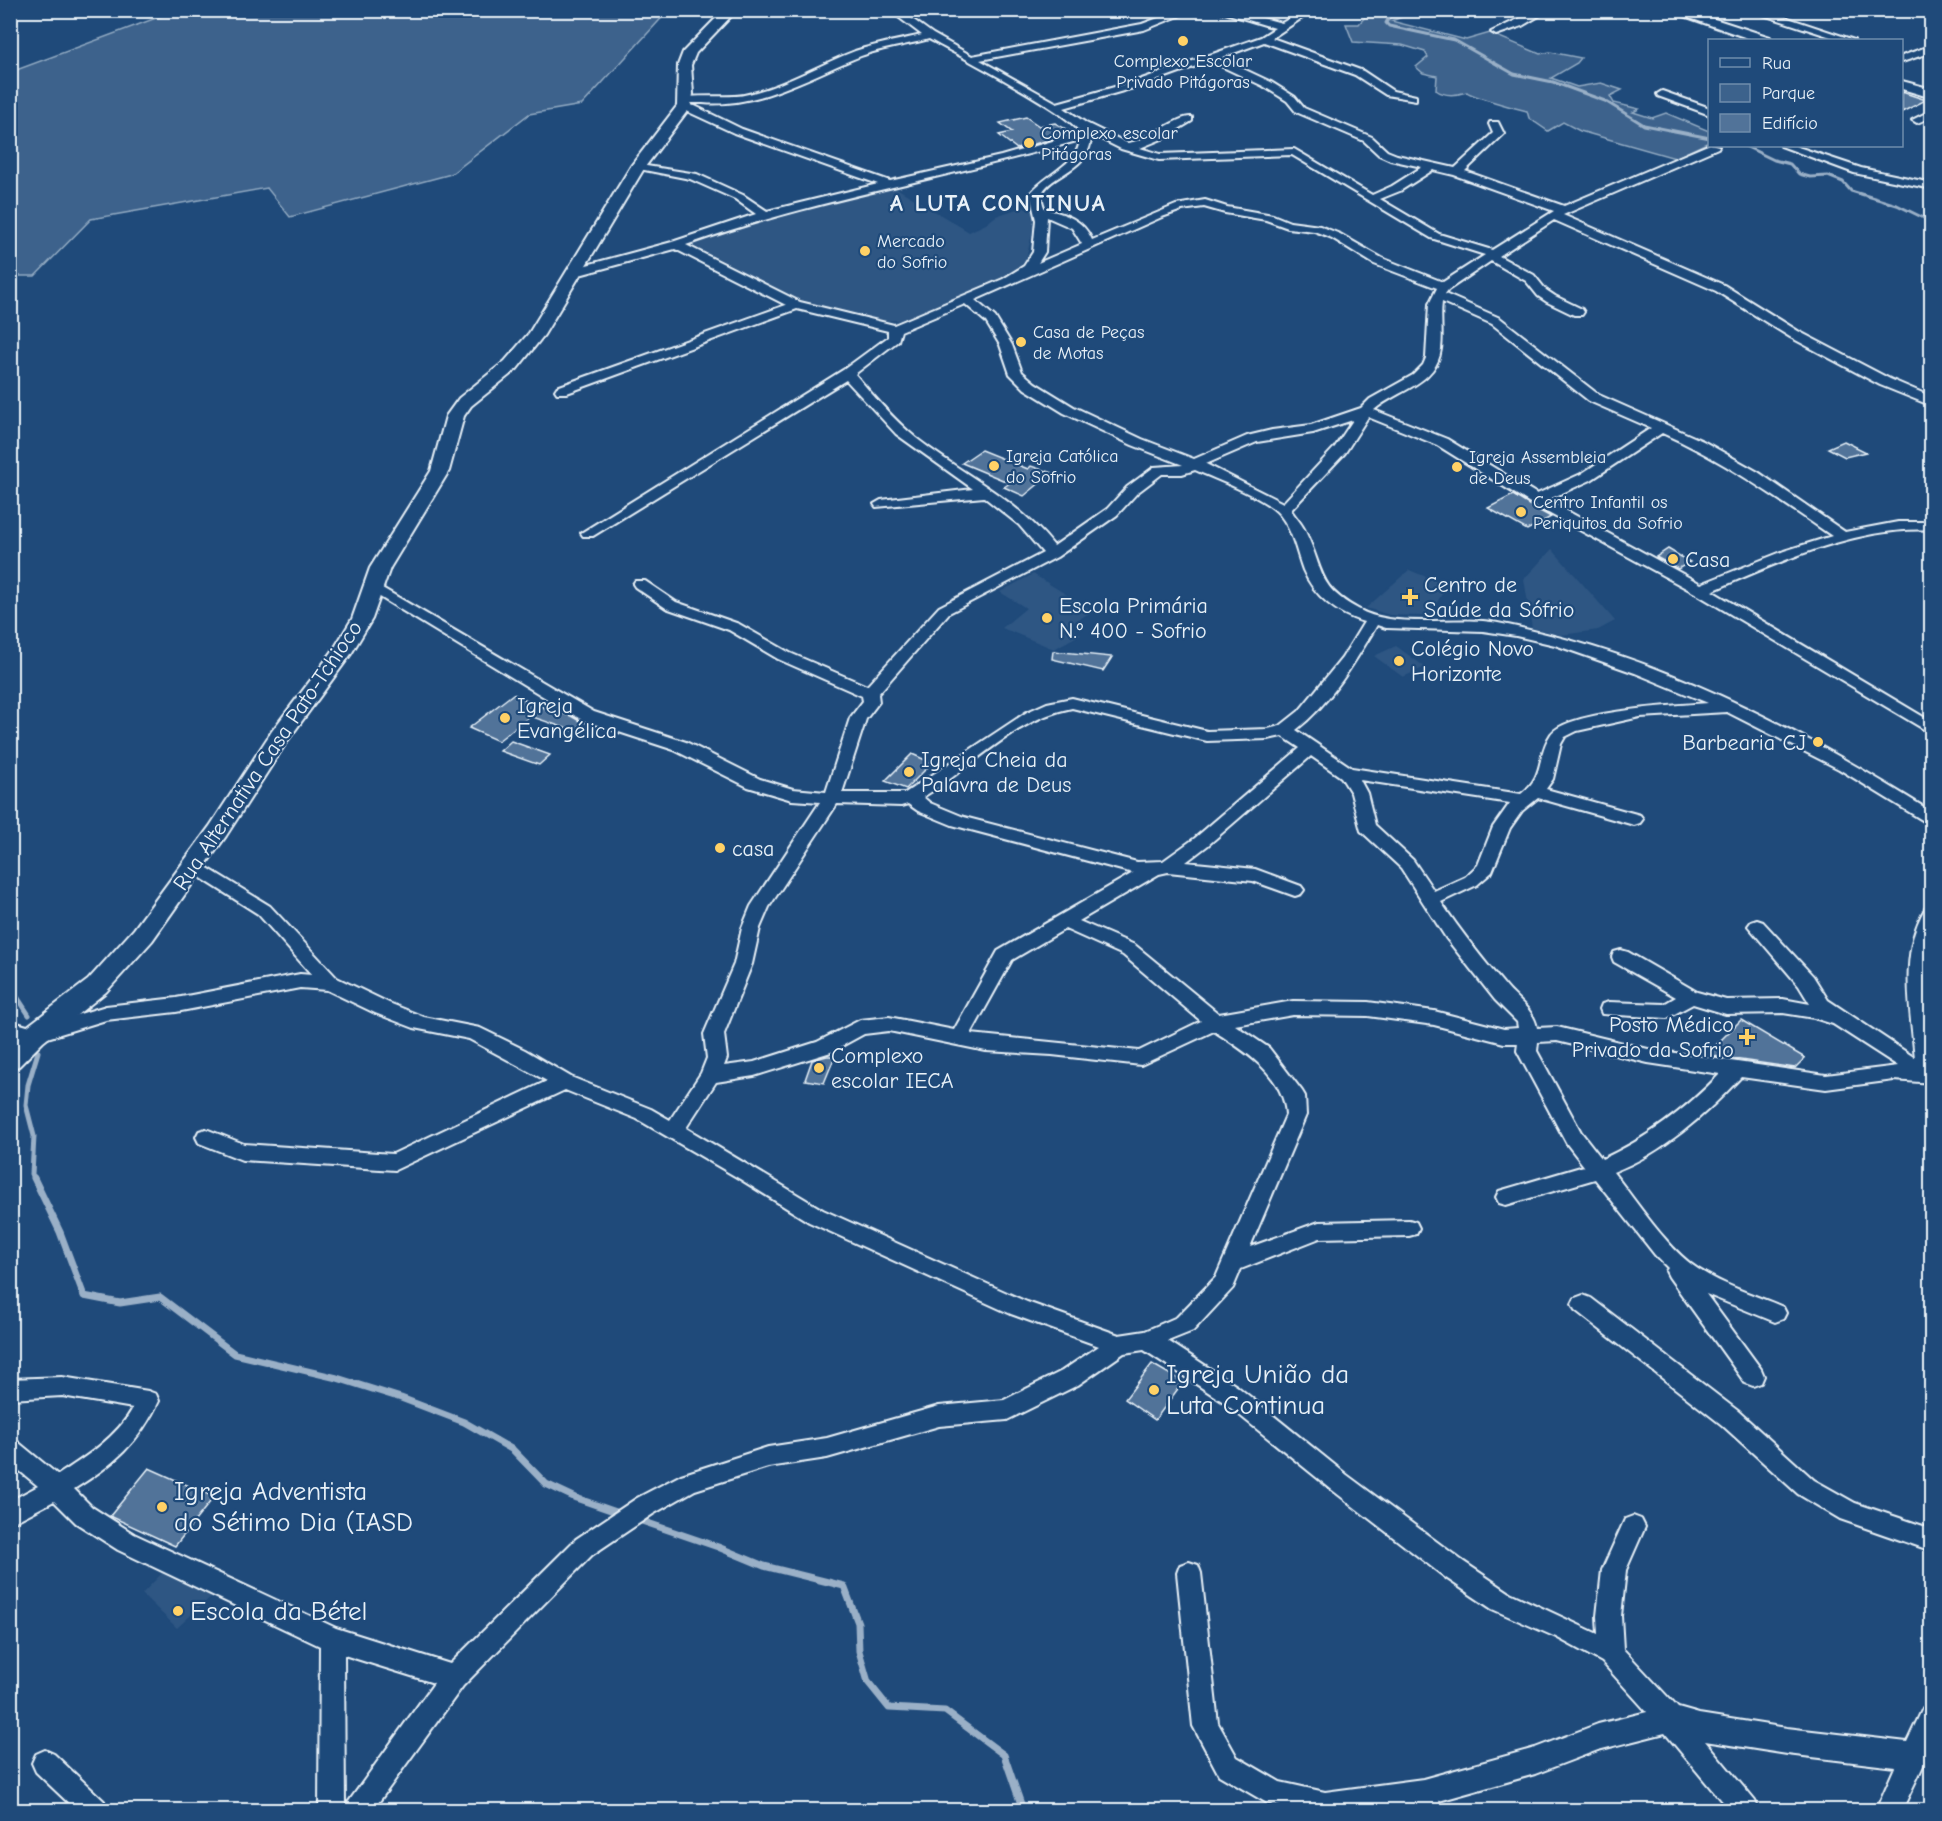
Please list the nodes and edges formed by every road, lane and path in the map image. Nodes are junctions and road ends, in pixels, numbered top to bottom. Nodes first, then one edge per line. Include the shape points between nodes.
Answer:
1 (730, 10) edge
2 (893, 10) edge
3 (1219, 10) edge
4 (1310, 10) edge
5 (1545, 10) edge
6 (1673, 10) edge
7 (1752, 10) edge
8 (1189, 11) edge
9 (1285, 27) junction
10 (1496, 32) dead end
11 (930, 36) junction
12 (1264, 39) junction
13 (1762, 39) edge
14 (1846, 39) edge
15 (1932, 48) edge
16 (1211, 58) junction
17 (971, 59) junction
18 (1903, 59) edge
19 (1903, 85) edge
20 (1662, 94) dead end
21 (1932, 94) edge
22 (1412, 98) dead end
23 (685, 103) junction
24 (1056, 107) junction
25 (1708, 111) edge
26 (1932, 113) edge
27 (1188, 119) dead end
28 (1917, 120) dead end
29 (1494, 124) dead end
30 (1084, 135) junction
31 (1126, 147) junction
32 (1712, 147) edge
33 (1789, 147) edge
34 (638, 166) junction
35 (1432, 166) junction
36 (1457, 172) junction
37 (886, 183) junction
38 (1932, 186) edge
39 (1373, 198) junction
40 (1041, 212) junction
41 (1558, 212) junction
42 (765, 215) junction
43 (1088, 244) junction
44 (676, 245) junction
45 (1493, 255) junction
46 (572, 273) junction
47 (1019, 276) junction
48 (1441, 292) junction
49 (968, 300) junction
50 (796, 305) junction
51 (1578, 312) dead end
52 (895, 329) junction
53 (848, 373) junction
54 (562, 390) dead end
55 (1932, 402) edge
56 (1366, 411) junction
57 (1662, 426) junction
58 (1137, 442) junction
59 (1196, 465) junction
60 (1159, 470) junction
61 (988, 492) junction
62 (1535, 500) junction
63 (881, 504) dead end
64 (1284, 510) junction
65 (1932, 526) edge
66 (588, 533) dead end
67 (1844, 538) junction
68 (1052, 554) junction
69 (640, 584) dead end
70 (372, 588) junction
71 (1700, 590) junction
72 (1373, 620) junction
73 (870, 693) junction
74 (1729, 706) junction
75 (1932, 729) edge
76 (1285, 730) junction
77 (1311, 747) junction
78 (1347, 773) junction
79 (1530, 796) junction
80 (911, 797) junction
81 (832, 798) junction
82 (1634, 819) dead end
83 (1932, 820) edge
84 (193, 865) junction
85 (1161, 867) junction
86 (1295, 890) dead end
87 (1430, 900) junction
88 (1932, 911) edge
89 (1064, 922) junction
90 (1757, 926) dead end
91 (1621, 957) dead end
92 (330, 983) junction
93 (1690, 997) junction
94 (1609, 1009) dead end
95 (1840, 1019) junction
96 (1215, 1022) junction
97 (10, 1028) edge
98 (34, 1035) junction
99 (1529, 1035) junction
100 (959, 1039) junction
101 (10, 1059) edge
102 (1737, 1069) junction
103 (710, 1075) junction
104 (1929, 1075) edge
105 (564, 1082) junction
106 (675, 1130) junction
107 (206, 1137) dead end
108 (1599, 1167) junction
109 (1506, 1197) dead end
110 (1409, 1228) dead end
111 (1662, 1249) junction
112 (1235, 1262) junction
113 (1583, 1304) dead end
114 (1775, 1313) dead end
115 (1148, 1340) junction
116 (1119, 1344) junction
117 (1754, 1376) dead end
118 (10, 1389) edge
119 (10, 1449) edge
120 (57, 1488) junction
121 (10, 1513) edge
122 (1633, 1527) dead end
123 (1932, 1540) edge
124 (1189, 1573) dead end
125 (332, 1639) junction
126 (1611, 1654) junction
127 (454, 1677) junction
128 (1932, 1717) edge
129 (1670, 1719) junction
130 (1912, 1756) junction
131 (45, 1763) dead end
132 (1426, 1801) edge
133 (95, 1810) edge
134 (332, 1810) edge
135 (357, 1810) edge
136 (1746, 1810) edge
137 (1889, 1810) edge

1 - 23 street via 686,58
2 - 11 street
3 - 9 street
4 - 9 street
5 - 10 street
6 - 13 street
7 - 14 street
8 - 17 street via 1144,27
9 - 12 street
11 - 17 street
11 - 23 street via 860,53 745,98
12 - 16 street
12 - 22 street via 1359,73 1390,93
15 - 18 street
16 - 24 street
16 - 35 street via 1267,84 1305,113 1368,139 1388,156
17 - 24 street
19 - 21 street
20 - 25 street
23 - 34 street, Rua Alternativa Casa Pato-Tchioco
23 - 37 street via 736,130
24 - 30 street
26 - 28 street
27 - 31 street via 1147,143
29 - 36 street via 1499,134
30 - 31 street
30 - 31 street
30 - 37 street via 1004,159
30 - 40 street via 1078,158 1036,194
31 - 39 street via 1159,157 1294,152
32 - 41 street
33 - 38 street via 1858,171
34 - 42 street via 693,176 739,197
34 - 46 street, Rua Alternativa Casa Pato-Tchioco
35 - 36 street
35 - 39 street via 1392,192
36 - 41 street
37 - 42 street
39 - 45 street via 1436,236
40 - 43 street via 1067,219 1085,232
40 - 47 street via 1039,252
41 - 45 street
41 - 55 street via 1720,288 1794,334
42 - 44 street
43 - 47 street
43 - 48 street via 1180,207 1204,203 1326,231
44 - 46 street
44 - 50 street
45 - 48 street
45 - 51 street via 1530,278 1551,300
46 - 70 street, Rua Alternativa Casa Pato-Tchioco via 536,335 512,365 465,402 455,416 440,471 380,568
47 - 49 street
48 - 56 street via 1433,357 1428,367
48 - 57 street via 1496,321 1594,398
49 - 52 street
49 - 58 street via 991,320 1006,345 1016,374 1030,386 1069,410
50 - 52 street
50 - 54 street
52 - 53 street via 894,338
53 - 61 street via 902,434
53 - 66 street
56 - 59 street via 1313,429 1252,439
56 - 62 street via 1442,442
56 - 64 street via 1341,450
57 - 62 street via 1586,477
57 - 67 street via 1753,475
58 - 59 street
58 - 60 street via 1154,455
59 - 60 street via 1182,470
59 - 64 street
60 - 68 street via 1132,490 1112,512
61 - 63 street
61 - 68 street
62 - 71 street
64 - 72 street via 1299,533 1321,589 1339,604
65 - 67 street via 1897,524
67 - 71 street via 1765,562
68 - 73 street via 944,610
69 - 73 street via 671,605 734,627 784,656
70 - 81 street via 588,716 680,746 754,783 792,794
70 - 84 street, Rua Alternativa Casa Pato-Tchioco via 362,619 341,654
71 - 75 street
72 - 74 street via 1399,625 1483,626 1533,634 1687,687
72 - 76 street via 1305,715
73 - 81 street via 871,702 858,718
74 - 79 street via 1640,712 1572,727 1559,734 1545,779
74 - 83 street via 1845,765
76 - 77 street
76 - 80 street via 1207,736 1072,703 1060,704 1032,716
77 - 78 street
77 - 85 street via 1201,842
78 - 79 street
78 - 87 street via 1359,793 1367,827 1407,864
79 - 82 street
79 - 87 street via 1502,827 1486,868 1471,881
80 - 81 street
80 - 85 street via 937,813 999,833 1137,868
81 - 103 street via 760,906 743,964 714,1034 717,1058
84 - 92 street via 264,910
84 - 98 street, Rua Alternativa Casa Pato-Tchioco via 143,935 97,986
85 - 86 street via 1255,875
85 - 89 street
87 - 99 street via 1502,995 1526,1019
88 - 104 street via 1920,941 1918,1003
89 - 96 street via 1129,950
89 - 100 street via 1005,956
90 - 95 street via 1806,981 1821,1005
91 - 93 street
92 - 98 street via 300,981 176,1005 106,1013
92 - 105 street via 421,1023 473,1033
93 - 94 street via 1667,1011
93 - 95 street via 1726,1007 1783,1006
95 - 104 street
96 - 99 street via 1293,1008 1368,1009 1434,1018 1503,1036
96 - 100 street via 1141,1058
96 - 112 street via 1262,1053 1295,1096 1296,1115
97 - 98 street
98 - 101 street, Rua Alternativa Casa Pato-Tchioco
99 - 102 street via 1557,1034 1648,1056
99 - 108 street via 1527,1051 1574,1138
100 - 103 street via 889,1024 860,1027 824,1047 754,1069
102 - 104 street via 1826,1082 1894,1073
102 - 108 street via 1710,1097 1640,1150
103 - 106 street
105 - 106 street
105 - 107 street via 395,1162 242,1152
106 - 116 street via 816,1216 1019,1308
108 - 109 street
108 - 111 street
110 - 112 street via 1319,1230
111 - 114 street via 1689,1275
111 - 117 street
112 - 115 street via 1226,1282 1185,1323
113 - 123 street via 1730,1418 1806,1487 1848,1512
115 - 116 street
115 - 126 street via 1230,1394 1455,1570 1501,1601
116 - 127 street via 1070,1378 1006,1410 939,1416 827,1448 768,1457 689,1482 584,1547
118 - 120 street via 29,1385 92,1390 148,1401 136,1424 114,1448
119 - 120 street
120 - 121 street
120 - 125 street via 84,1515 126,1542
122 - 126 street via 1614,1570 1609,1616
124 - 132 street via 1206,1726 1228,1766 1276,1794 1325,1805
125 - 127 street
125 - 134 street
126 - 129 street
127 - 135 street
128 - 130 street
129 - 130 street via 1787,1741
129 - 132 street via 1598,1737
129 - 136 street
130 - 137 street
131 - 133 street

